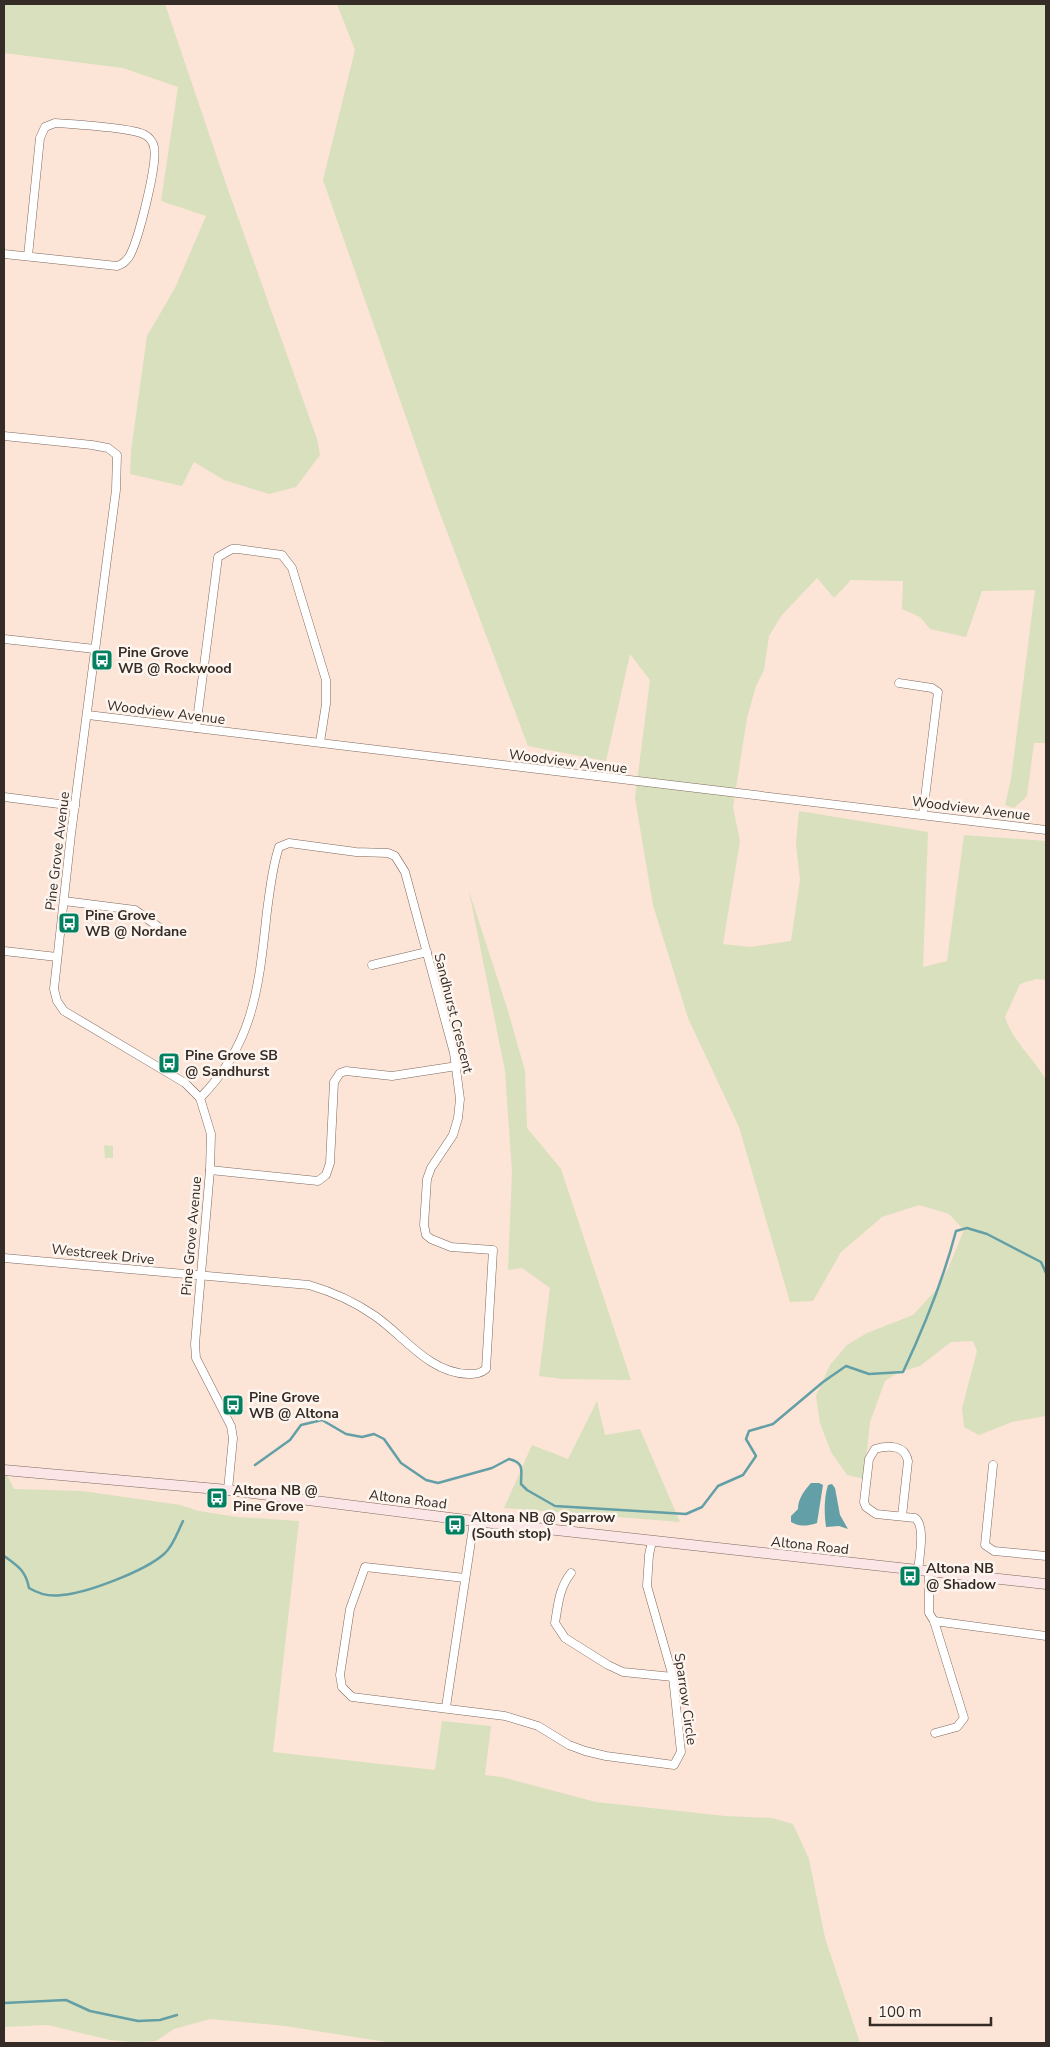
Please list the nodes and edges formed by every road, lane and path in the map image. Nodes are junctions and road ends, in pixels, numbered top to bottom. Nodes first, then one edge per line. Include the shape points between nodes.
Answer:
1 (4, 254) edge
2 (28, 256) junction
3 (4, 436) edge
4 (4, 639) edge
5 (95, 649) junction
6 (899, 683) dead end
7 (88, 715) junction
8 (196, 728) junction
9 (320, 742) junction
10 (4, 797) edge
11 (75, 806) junction
12 (923, 814) junction
13 (1046, 830) edge
14 (64, 901) junction
15 (160, 928) dead end
16 (4, 951) edge
17 (426, 952) junction
18 (57, 957) junction
19 (372, 965) dead end
20 (457, 1066) junction
21 (200, 1098) junction
22 (210, 1170) junction
23 (4, 1258) edge
24 (200, 1276) junction
25 (993, 1465) dead end
26 (4, 1470) edge
27 (228, 1490) junction
28 (902, 1516) junction
29 (474, 1521) junction
30 (652, 1541) junction
31 (1046, 1556) edge
32 (918, 1570) junction
33 (929, 1572) junction
34 (571, 1573) dead end
35 (465, 1578) junction
36 (1046, 1584) edge
37 (934, 1621) junction
38 (1046, 1636) edge
39 (673, 1676) junction
40 (446, 1708) junction
41 (935, 1732) dead end

1 - 2 street
2 - 2 street via 117,266 124,264 130,256 145,212 154,160 155,147 151,139 139,131 55,123 45,127 40,138
3 - 5 street, Pine Grove Avenue via 92,445 108,448 117,455 116,490
4 - 5 street
5 - 7 street, Pine Grove Avenue
6 - 12 street via 932,688 938,692
7 - 8 street, Woodview Avenue
7 - 11 street, Pine Grove Avenue
8 - 9 street, Woodview Avenue
8 - 9 street via 218,557 232,549 247,550 282,555 292,568 326,680
9 - 12 street, Woodview Avenue
10 - 11 street
11 - 14 street, Pine Grove Avenue
12 - 13 street, Woodview Avenue
14 - 15 street via 135,910
14 - 18 street, Pine Grove Avenue
16 - 18 street
17 - 19 street
17 - 20 street, Sandhurst Crescent
17 - 21 street, Sandhurst Crescent via 405,872 395,856 289,843 279,847 273,868 259,980 250,1018 232,1055
18 - 21 street, Pine Grove Avenue via 54,989 64,1011 185,1083
20 - 22 street via 392,1076 340,1073 334,1082 330,1163 326,1175 318,1181
20 - 24 street, Sandhurst Crescent via 458,1118 453,1135 427,1179 424,1225 430,1240 451,1247 494,1250 486,1369 480,1374 450,1371 432,1364 376,1317 332,1292 309,1285
21 - 22 street, Pine Grove Avenue via 211,1134
22 - 24 street, Pine Grove Avenue
23 - 24 street, Westcreek Drive
24 - 27 street, Pine Grove Avenue via 196,1358 231,1426 233,1438
25 - 31 street via 985,1545 994,1551
26 - 27 main road, Altona Road
27 - 29 main road, Altona Road
28 - 28 street via 876,1514 864,1502 869,1459 876,1449 895,1447 907,1455
28 - 32 street via 915,1518 920,1523
29 - 30 main road, Altona Road
29 - 35 street
30 - 32 main road, Altona Road
30 - 39 street, Sparrow Circle via 647,1586
32 - 33 main road, Altona Road
33 - 36 main road, Altona Road
33 - 37 street via 929,1613
34 - 39 street via 558,1600 555,1623 565,1638 623,1672
35 - 40 street
35 - 40 street via 366,1567 350,1609 340,1675 342,1687 352,1697
37 - 38 street
37 - 41 street via 964,1718 957,1728
39 - 40 street, Sparrow Circle via 681,1752 674,1765 585,1751 522,1720

